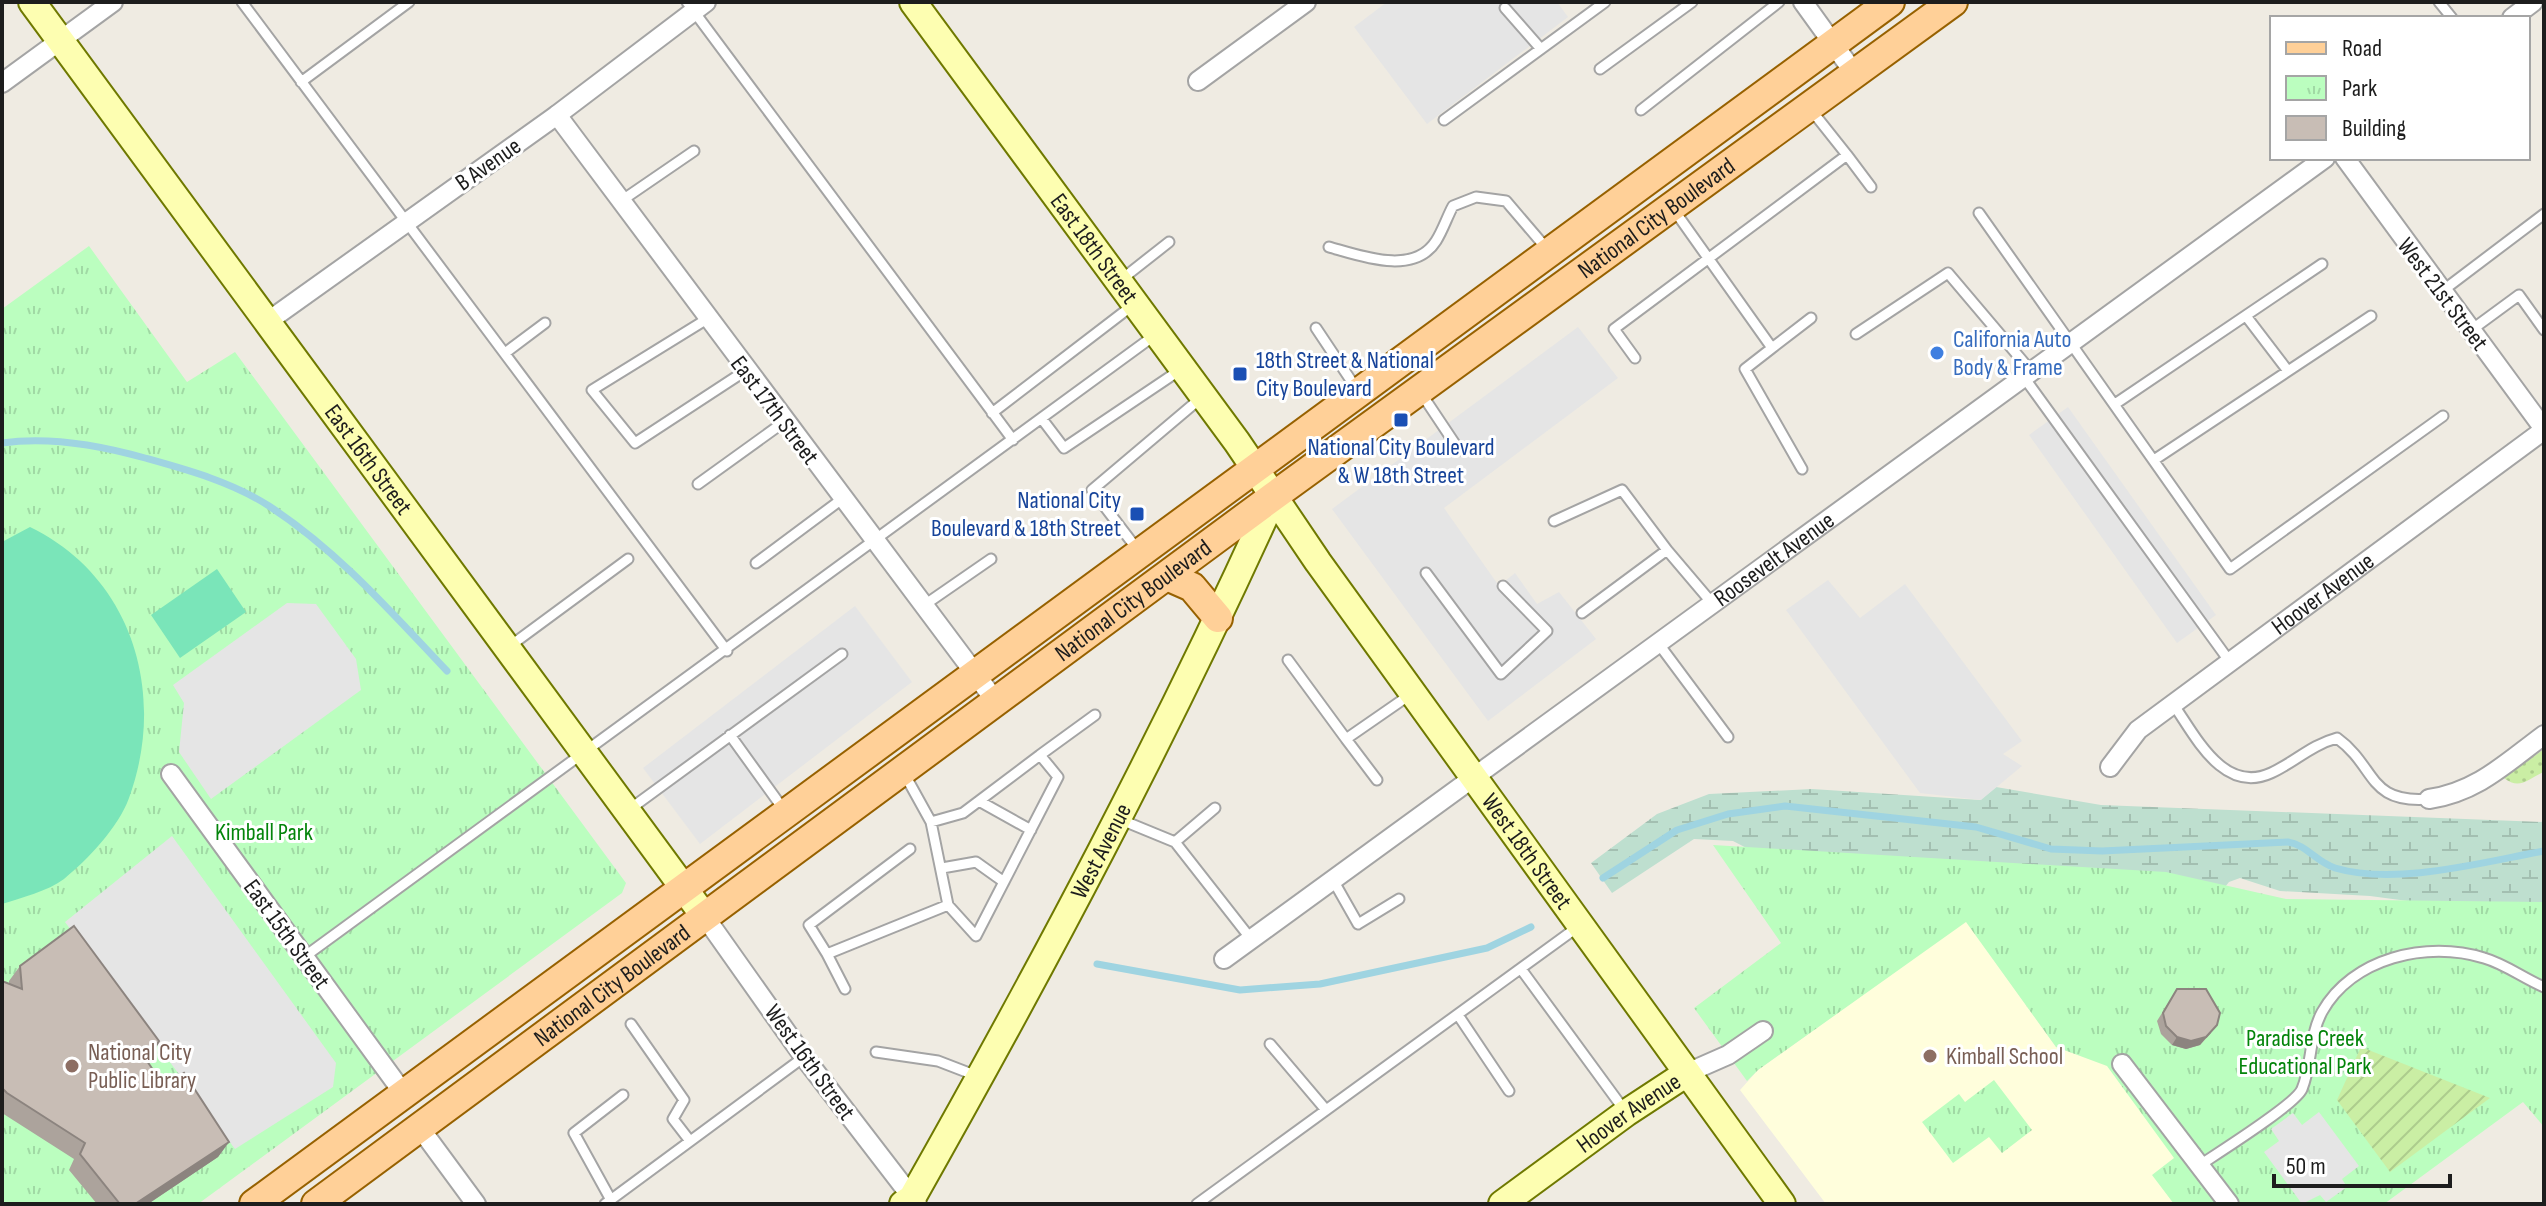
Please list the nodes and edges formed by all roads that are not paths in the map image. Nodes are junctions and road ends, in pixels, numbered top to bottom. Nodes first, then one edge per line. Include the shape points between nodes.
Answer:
1 (32, 2) edge
2 (113, 2) edge
3 (242, 2) edge
4 (409, 2) edge
5 (913, 2) edge
6 (1306, 2) edge
7 (1605, 2) edge
8 (1692, 2) edge
9 (1779, 2) edge
10 (1803, 2) edge
11 (1890, 2) edge
12 (1953, 2) edge
13 (2533, 2) edge
14 (695, 5) edge
15 (1505, 8) dead end
16 (2515, 16) edge
17 (60, 41) junction
18 (1833, 44) junction
19 (1541, 49) junction
20 (1600, 69) dead end
21 (1855, 74) junction
22 (1198, 81) dead end
23 (301, 82) junction
24 (2, 83) edge
25 (1809, 107) junction
26 (1641, 110) dead end
27 (557, 115) junction
28 (1444, 120) dead end
29 (694, 151) dead end
30 (1847, 155) junction
31 (2322, 160) edge
32 (2346, 160) edge
33 (1871, 187) dead end
34 (621, 201) junction
35 (1672, 207) junction
36 (1979, 213) dead end
37 (2544, 214) edge
38 (406, 222) junction
39 (1169, 242) dead end
40 (1329, 247) dead end
41 (1549, 251) junction
42 (1709, 258) junction
43 (2322, 264) dead end
44 (1119, 281) junction
45 (2441, 292) junction
46 (1136, 303) junction
47 (2246, 316) junction
48 (2371, 316) dead end
49 (1811, 318) dead end
50 (707, 319) junction
51 (267, 322) junction
52 (545, 323) dead end
53 (1316, 328) dead end
54 (2544, 330) edge
55 (2470, 331) junction
56 (1158, 333) junction
57 (1856, 334) dead end
58 (2072, 341) junction
59 (1772, 348) junction
60 (505, 353) junction
61 (1635, 358) dead end
62 (1183, 368) junction
63 (745, 371) junction
64 (2288, 371) junction
65 (2027, 374) junction
66 (1358, 391) junction
67 (1419, 391) junction
68 (1203, 396) junction
69 (2115, 404) junction
70 (992, 413) junction
71 (2443, 416) dead end
72 (1042, 419) junction
73 (784, 422) junction
74 (2544, 430) edge
75 (1013, 440) junction
76 (1459, 450) dead end
77 (2154, 460) junction
78 (1253, 467) junction
79 (1802, 469) dead end
80 (698, 484) dead end
81 (1274, 496) junction
82 (842, 499) junction
83 (1554, 521) dead end
84 (875, 542) junction
85 (1667, 550) junction
86 (1140, 551) junction
87 (628, 559) dead end
88 (991, 559) dead end
89 (756, 563) dead end
90 (1426, 573) dead end
91 (1167, 576) junction
92 (1503, 586) dead end
93 (1712, 603) junction
94 (923, 606) junction
95 (1582, 613) dead end
96 (1218, 618) junction
97 (1658, 643) junction
98 (507, 648) junction
99 (727, 651) junction
100 (842, 654) dead end
101 (1288, 660) dead end
102 (2230, 662) junction
103 (974, 673) junction
104 (1413, 692) junction
105 (997, 703) junction
106 (2173, 704) junction
107 (1095, 715) dead end
108 (730, 735) junction
109 (2544, 735) edge
110 (1728, 737) dead end
111 (1346, 739) junction
112 (585, 753) junction
113 (1040, 755) junction
114 (2110, 767) dead end
115 (903, 772) junction
116 (171, 774) dead end
117 (1475, 775) junction
118 (1377, 780) dead end
119 (2429, 799) joint
120 (979, 801) junction
121 (1215, 808) dead end
122 (627, 811) junction
123 (786, 813) junction
124 (1119, 819) junction
125 (931, 822) junction
126 (1031, 830) junction
127 (1175, 842) junction
128 (910, 849) dead end
129 (942, 868) junction
130 (1333, 880) junction
131 (1004, 882) junction
132 (684, 888) junction
133 (1399, 899) dead end
134 (948, 905) junction
135 (705, 917) junction
136 (1582, 924) junction
137 (1251, 939) junction
138 (827, 954) junction
139 (304, 957) junction
140 (1224, 959) dead end
141 (1521, 969) junction
142 (2544, 987) edge
143 (845, 989) dead end
144 (1458, 1015) junction
145 (631, 1024) dead end
146 (1763, 1031) dead end
147 (1270, 1044) dead end
148 (876, 1052) dead end
149 (804, 1057) junction
150 (2122, 1064) dead end
151 (1687, 1073) junction
152 (980, 1077) junction
153 (1509, 1091) dead end
154 (404, 1094) junction
155 (623, 1095) dead end
156 (1326, 1110) junction
157 (1626, 1113) junction
158 (420, 1128) junction
159 (690, 1141) junction
160 (2200, 1165) junction
161 (608, 1202) edge
162 (910, 1202) edge
163 (254, 1204) edge
164 (316, 1204) edge
165 (476, 1204) edge
166 (1197, 1204) edge
167 (1502, 1204) edge
168 (1782, 1204) edge
169 (2229, 1204) edge

1 - 17 street, East 16th Street
2 - 17 street
3 - 23 lane
4 - 23 lane
5 - 44 street, East 18th Street
6 - 22 street
7 - 19 lane
8 - 20 lane
9 - 26 lane
10 - 18 street
11 - 18 main road, National City Boulevard
12 - 21 main road, National City Boulevard
13 - 16 street
14 - 27 street, B Avenue
14 - 70 lane
15 - 19 lane
17 - 24 street
17 - 51 street, East 16th Street
18 - 21 street
18 - 41 main road, National City Boulevard
19 - 28 lane
21 - 25 main road, National City Boulevard
23 - 38 lane
25 - 30 lane
25 - 35 main road, National City Boulevard
27 - 34 street, East 17th Street
27 - 38 street, B Avenue
29 - 34 lane
30 - 33 lane
30 - 42 lane
31 - 58 street, Roosevelt Avenue
32 - 45 street, West 21st Street
34 - 50 street, East 17th Street
35 - 42 lane
35 - 67 main road, National City Boulevard
36 - 58 lane
37 - 45 lane
38 - 51 street, B Avenue
38 - 60 lane
39 - 44 lane
40 - 41 lane via 1408,261 1435,244 1453,206 1476,197 1506,201
41 - 66 main road, National City Boulevard
42 - 59 lane
42 - 61 lane via 1614,329
43 - 47 lane
44 - 46 street, East 18th Street
45 - 55 street, West 21st Street
46 - 56 street, East 18th Street
46 - 70 lane
47 - 64 lane
47 - 69 lane
48 - 64 lane
49 - 59 lane
50 - 63 street, East 17th Street
50 - 63 lane via 592,390 635,443
51 - 98 street, East 16th Street
52 - 60 lane
53 - 66 lane
54 - 55 lane via 2519,295
55 - 74 street, West 21st Street
56 - 62 street, East 18th Street
56 - 72 lane
57 - 65 lane via 1948,273
58 - 65 street, Roosevelt Avenue
58 - 69 lane
59 - 79 lane via 1745,369
60 - 99 lane
62 - 68 street, East 18th Street
62 - 72 lane via 1064,448
63 - 73 street, East 17th Street
64 - 77 lane
65 - 93 street, Roosevelt Avenue
65 - 102 lane
66 - 78 main road, National City Boulevard
67 - 76 lane
67 - 81 main road, National City Boulevard
68 - 78 street, East 18th Street
68 - 86 lane via 1092,490
69 - 77 lane
70 - 75 lane
71 - 77 lane via 2230,569
72 - 75 lane
73 - 80 lane
73 - 82 street, East 17th Street
74 - 102 street, Hoover Avenue
75 - 84 lane
78 - 81 street, East 18th Street
78 - 86 main road, National City Boulevard
81 - 91 main road, National City Boulevard
81 - 96 street, West Avenue
81 - 104 street, West 18th Street
82 - 84 street, East 17th Street
82 - 89 lane
83 - 85 lane via 1622,490
84 - 94 street, East 17th Street
84 - 99 lane
85 - 93 lane
85 - 95 lane
86 - 103 main road, National City Boulevard
87 - 98 lane
88 - 94 lane
90 - 92 lane via 1501,674 1547,631
91 - 96 main road via 1192,587
91 - 105 main road, National City Boulevard
93 - 97 street, Roosevelt Avenue
94 - 103 street, East 17th Street
96 - 124 street, West Avenue
97 - 110 lane
97 - 117 street, Roosevelt Avenue
98 - 112 street, East 16th Street
99 - 112 lane
100 - 108 lane
101 - 111 lane
102 - 106 street, Hoover Avenue
103 - 105 street, East 17th Street
103 - 123 main road, National City Boulevard
104 - 111 lane
104 - 117 street, West 18th Street
105 - 115 main road, National City Boulevard
106 - 114 street, Hoover Avenue via 2138,730
106 - 119 lane via 2228,773 2269,774 2311,747 2337,738 2354,750 2372,781 2388,795 2404,801
107 - 113 lane
108 - 122 lane
108 - 123 lane
109 - 119 street via 2476,785 2458,795
111 - 118 lane
112 - 122 street, East 16th Street
112 - 139 lane
113 - 120 lane
113 - 126 lane via 1058,777
115 - 125 lane
115 - 135 main road, National City Boulevard
116 - 139 street, East 15th Street
117 - 130 street, Roosevelt Avenue
117 - 136 street, West 18th Street
120 - 125 lane via 963,813
120 - 126 lane
121 - 127 lane
122 - 132 street, East 16th Street
123 - 132 main road, National City Boulevard
124 - 127 lane
124 - 152 street, West Avenue
125 - 129 lane
126 - 131 lane
127 - 137 lane
128 - 138 lane via 809,925
129 - 131 lane via 976,862
129 - 134 lane
130 - 133 lane via 1358,924
130 - 137 street, Roosevelt Avenue
131 - 134 lane via 976,936
132 - 135 street, East 16th Street
132 - 154 main road, National City Boulevard
134 - 138 lane
135 - 149 street, West 16th Street
135 - 158 main road, National City Boulevard
136 - 141 lane
136 - 151 street, West 18th Street
137 - 140 street, Roosevelt Avenue
138 - 143 lane
139 - 154 street, East 15th Street
141 - 144 lane
141 - 157 lane
142 - 160 lane via 2481,957 2453,953 2412,953 2359,973 2322,1013 2302,1090
144 - 153 lane
144 - 156 lane
145 - 159 lane via 684,1100 673,1119
146 - 151 street, Hoover Avenue via 1728,1055
147 - 156 lane
148 - 152 lane via 938,1061
149 - 159 lane
149 - 162 street, West 16th Street
150 - 160 street
151 - 157 street, Hoover Avenue
151 - 168 street, West 18th Street
152 - 162 street, West Avenue
154 - 163 main road, National City Boulevard
155 - 161 lane via 574,1133
156 - 166 lane
157 - 167 street, Hoover Avenue
158 - 164 main road, National City Boulevard
158 - 165 street
159 - 161 lane
160 - 169 street

